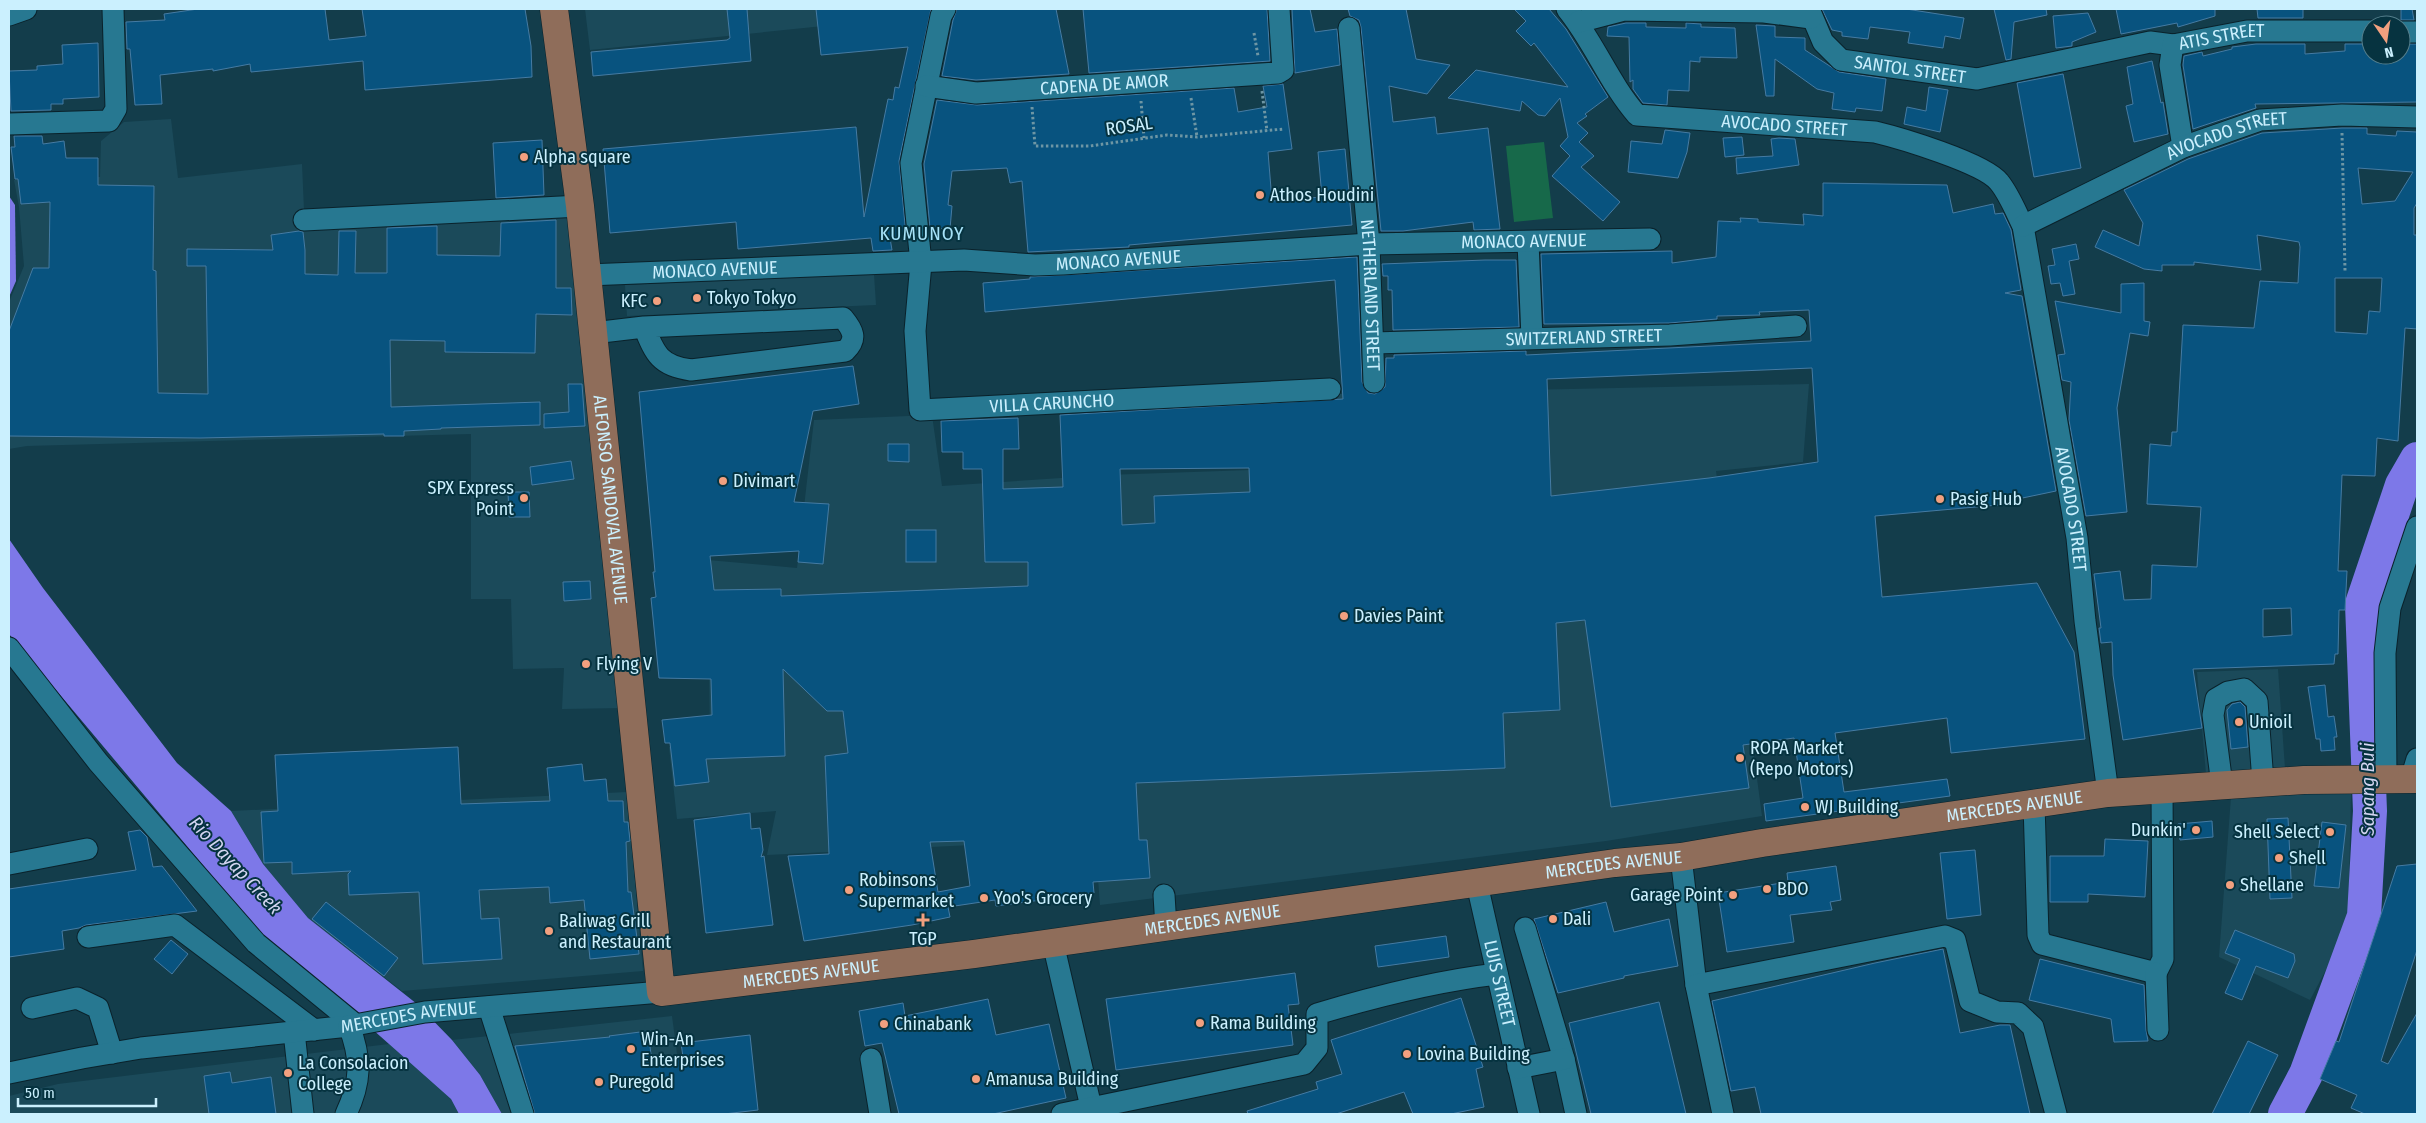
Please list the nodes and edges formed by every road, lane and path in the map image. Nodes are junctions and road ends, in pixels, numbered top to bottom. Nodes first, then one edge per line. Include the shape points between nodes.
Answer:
1 (26, 9) edge
2 (113, 9) edge
3 (554, 9) edge
4 (945, 9) edge
5 (1279, 9) edge
6 (1810, 13) edge
7 (9, 14) edge
8 (1573, 15) edge
9 (1349, 28) dead end
10 (2361, 31) edge
11 (2173, 45) junction
12 (1188, 79) junction
13 (1139, 82) junction
14 (926, 86) junction
15 (1031, 89) junction
16 (2342, 115) junction
17 (2417, 117) edge
18 (9, 124) edge
19 (1284, 129) dead end
20 (1197, 137) junction
21 (1144, 138) junction
22 (2183, 146) junction
23 (580, 206) junction
24 (304, 220) dead end
25 (2023, 226) junction
26 (1650, 239) dead end
27 (1528, 242) junction
28 (1369, 244) junction
29 (921, 263) junction
30 (2345, 271) dead end
31 (587, 275) junction
32 (1796, 326) dead end
33 (644, 328) junction
34 (593, 333) junction
35 (1532, 338) junction
36 (1372, 343) junction
37 (1374, 382) dead end
38 (1330, 389) dead end
39 (2417, 527) edge
40 (9, 648) edge
41 (2403, 774) edge
42 (2263, 782) junction
43 (2222, 785) junction
44 (2162, 789) junction
45 (2108, 794) junction
46 (2034, 804) junction
47 (87, 850) dead end
48 (1681, 857) junction
49 (9, 864) edge
50 (1477, 884) junction
51 (1164, 895) dead end
52 (1166, 927) junction
53 (1525, 928) dead end
54 (88, 937) dead end
55 (1053, 943) junction
56 (2156, 973) junction
57 (1497, 974) junction
58 (1696, 985) junction
59 (662, 992) junction
60 (489, 1007) junction
61 (32, 1008) dead end
62 (355, 1025) junction
63 (2158, 1030) dead end
64 (304, 1031) junction
65 (112, 1053) junction
66 (872, 1059) dead end
67 (1564, 1059) junction
68 (1518, 1068) junction
69 (9, 1073) edge
70 (1091, 1107) junction
71 (1132, 1107) edge
72 (304, 1114) edge
73 (346, 1114) edge
74 (524, 1114) edge
75 (880, 1114) edge
76 (1062, 1114) edge
77 (1528, 1114) edge
78 (1576, 1114) edge
79 (1723, 1114) edge
80 (2056, 1114) edge

1 - 7 street
2 - 18 street via 116,109 109,121
3 - 23 main road, ALFONSO SANDOVAL AVENUE
4 - 14 street
5 - 12 street, CADENA DE AMOR via 1282,71
6 - 8 street, SANTOL STREET via 1624,10
6 - 11 street, SANTOL STREET via 1823,42 1841,60 1977,78 2150,42
8 - 25 street, AVOCADO STREET via 1622,98 1637,115 1875,132 1900,138 1961,160 1999,181
9 - 28 street, NETHERLAND STREET
10 - 11 street, ATIS STREET via 2247,31
11 - 22 street, ATIS STREET via 2170,65
12 - 13 street, CADENA DE AMOR
12 - 20 path
13 - 15 street, CADENA DE AMOR
13 - 21 path
14 - 15 street, CADENA DE AMOR via 976,93
14 - 29 street via 911,163
15 - 21 path, ROSAL via 1035,146 1090,146
16 - 17 street, AVOCADO STREET
16 - 22 street, AVOCADO STREET via 2260,120
16 - 30 path
19 - 20 path, ROSAL
20 - 21 path, ROSAL via 1167,135
22 - 25 street, AVOCADO STREET
23 - 24 street
23 - 31 main road, ALFONSO SANDOVAL AVENUE
25 - 45 street, AVOCADO STREET via 2077,538
26 - 27 street, MONACO AVENUE
27 - 28 street, MONACO AVENUE
27 - 35 street
28 - 29 street, MONACO AVENUE via 1063,264 964,260
28 - 36 street, NETHERLAND STREET
29 - 31 street, MONACO AVENUE
29 - 38 street, VILLA CARUNCHO via 914,331 920,410
31 - 34 main road, ALFONSO SANDOVAL AVENUE
32 - 35 street, SWITZERLAND STREET via 1670,335
33 - 33 street via 664,363 690,370 845,351 854,337 843,318
33 - 34 street
34 - 59 main road, ALFONSO SANDOVAL AVENUE
35 - 36 street, SWITZERLAND STREET
36 - 37 street, NETHERLAND STREET
39 - 41 street via 2390,608 2385,653
40 - 62 street via 98,762 256,943
41 - 42 main road, MERCEDES AVENUE
42 - 43 main road, MERCEDES AVENUE
42 - 43 street via 2257,700 2244,690 2228,692 2216,699 2213,715
43 - 44 main road, MERCEDES AVENUE
44 - 45 main road, MERCEDES AVENUE
44 - 56 street via 2163,959
45 - 46 main road, MERCEDES AVENUE
46 - 48 main road, MERCEDES AVENUE
46 - 56 street via 2038,935 2042,944
47 - 49 street
48 - 50 main road, MERCEDES AVENUE via 1615,863
48 - 58 street
50 - 52 main road, MERCEDES AVENUE
50 - 57 street, LUIS STREET
51 - 52 street
52 - 55 main road, MERCEDES AVENUE
53 - 67 street
54 - 64 street via 175,925
55 - 59 main road, MERCEDES AVENUE
55 - 70 street
56 - 63 street
57 - 68 street, LUIS STREET
57 - 71 street via 1390,993 1317,1014 1317,1048 1304,1064
58 - 79 street
58 - 80 street via 1945,936 1955,940 1970,1001 1996,1012 2018,1013 2033,1027
59 - 60 street, MERCEDES AVENUE
60 - 62 street, MERCEDES AVENUE via 425,1012
60 - 74 street
61 - 65 street via 76,998 98,1008
62 - 64 street, MERCEDES AVENUE
62 - 73 street via 357,1090
64 - 65 street, MERCEDES AVENUE via 194,1041
64 - 72 street
65 - 69 street, MERCEDES AVENUE
66 - 75 street
67 - 68 street
67 - 78 street
68 - 77 street, LUIS STREET
70 - 71 street
70 - 76 street

